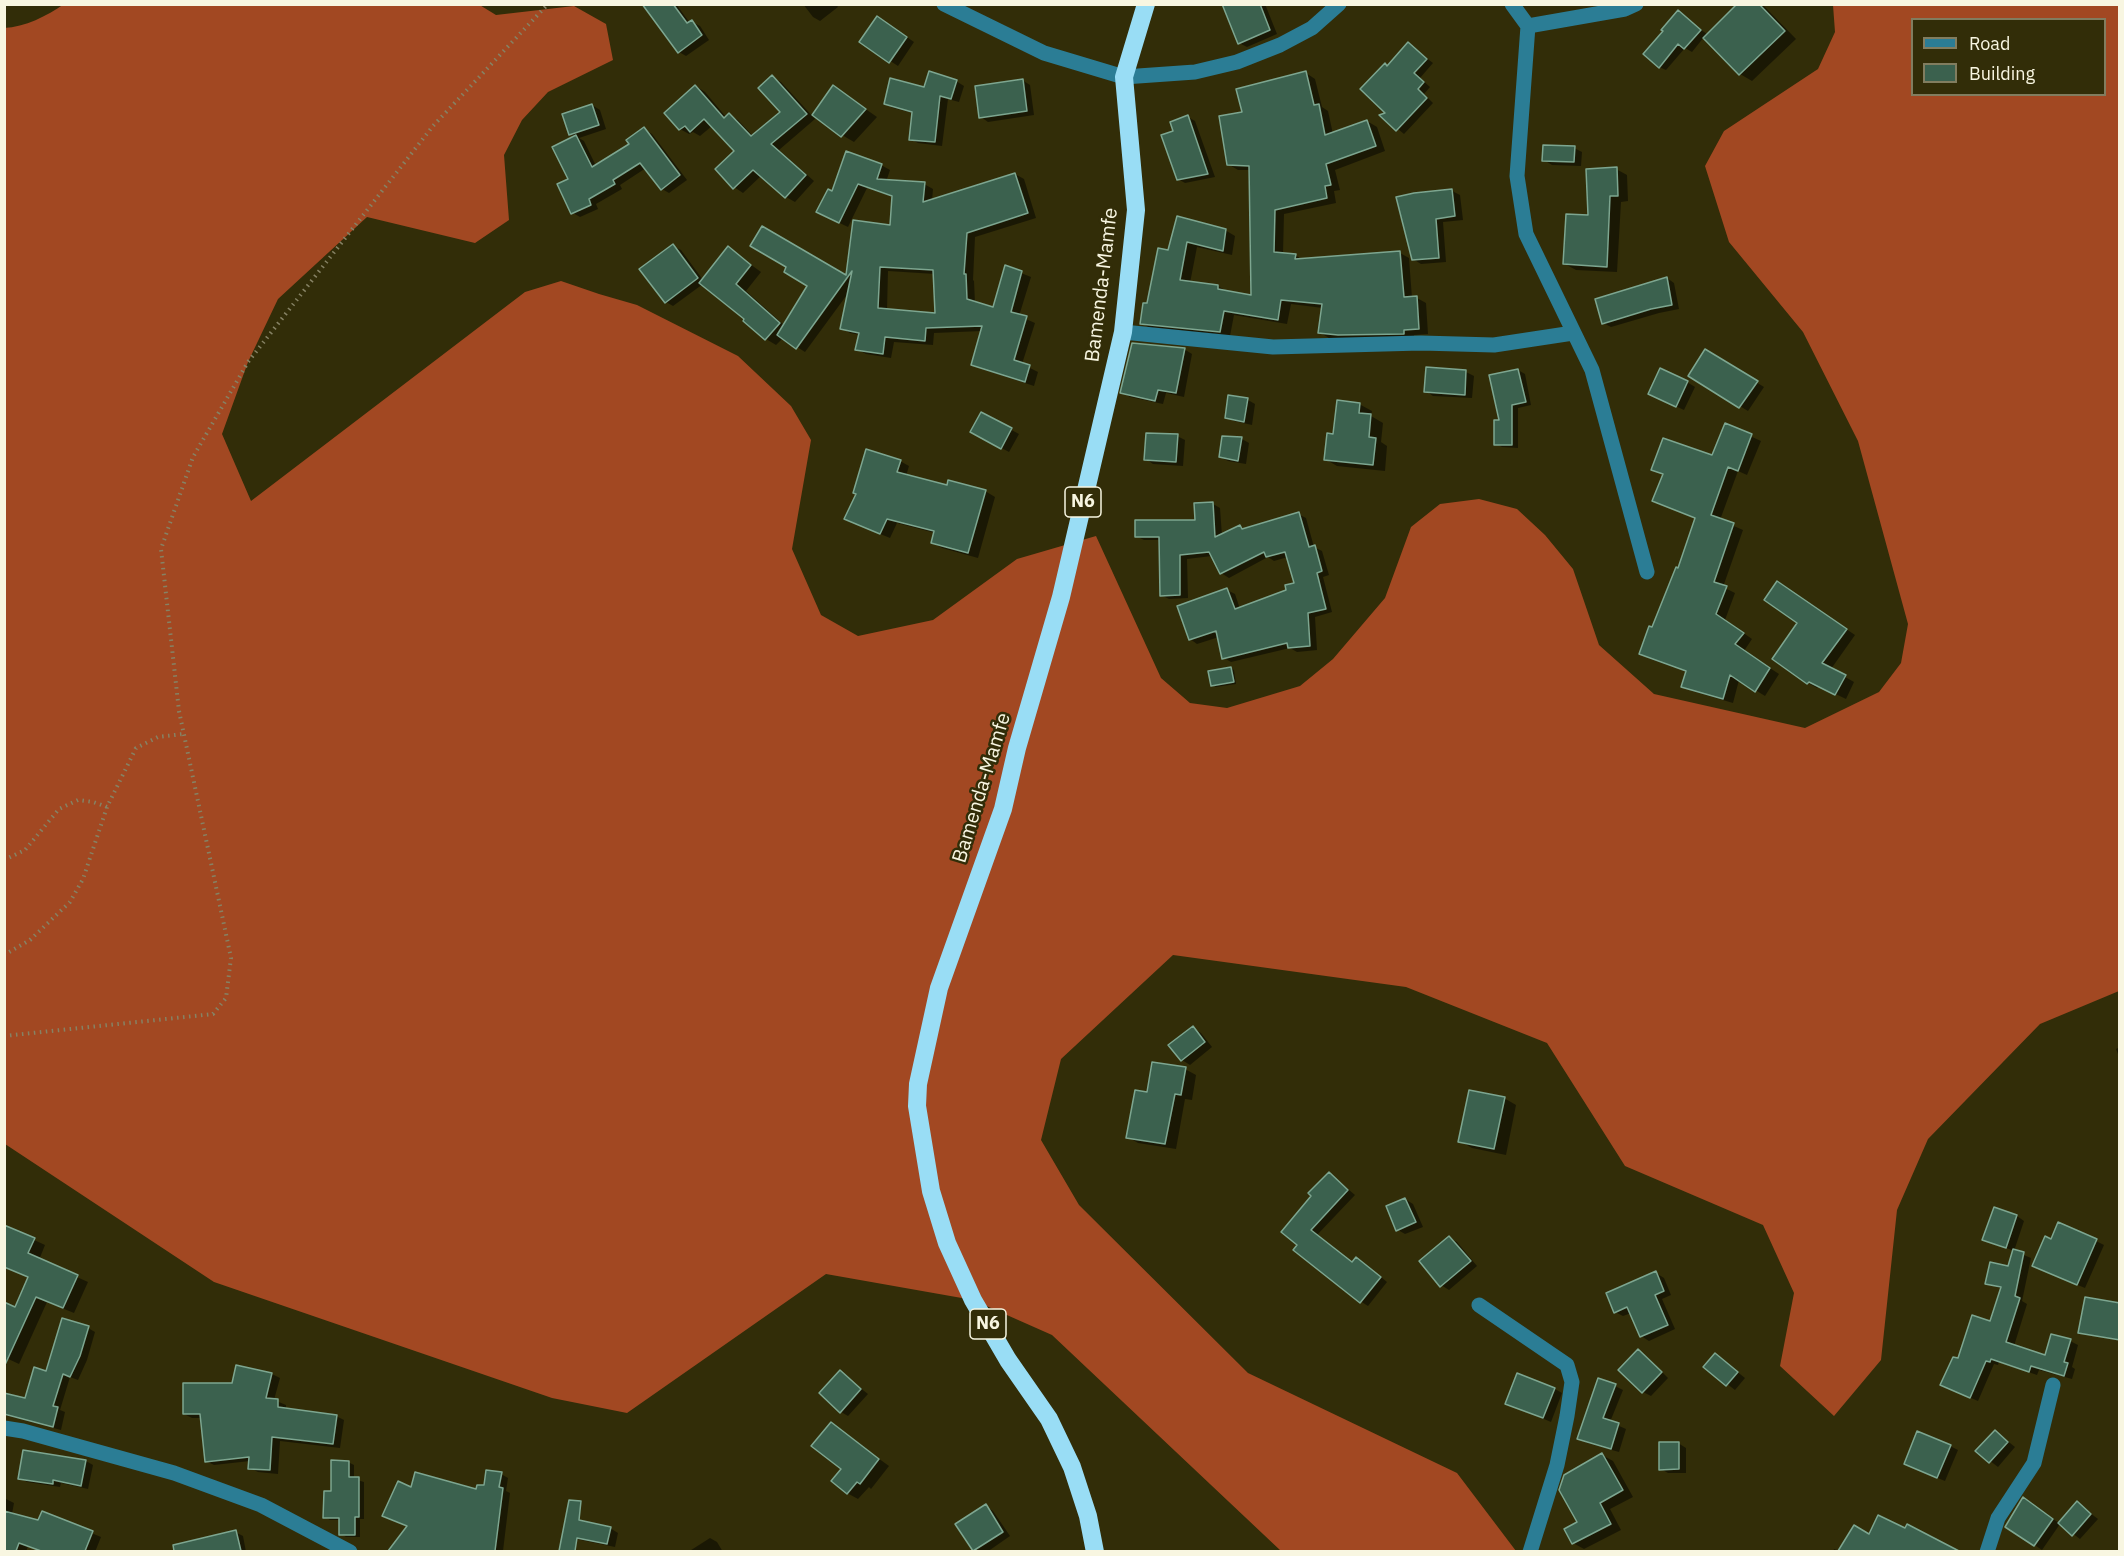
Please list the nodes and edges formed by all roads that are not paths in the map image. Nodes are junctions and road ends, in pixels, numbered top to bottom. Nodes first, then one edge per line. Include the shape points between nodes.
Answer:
1 (944, 4) edge
2 (1146, 4) edge
3 (1340, 4) edge
4 (1512, 4) edge
5 (1636, 4) edge
6 (1528, 26) junction
7 (1124, 77) junction
8 (1123, 332) junction
9 (1573, 333) junction
10 (1647, 572) dead end
11 (1479, 1305) dead end
12 (2053, 1385) dead end
13 (4, 1428) edge
14 (350, 1551) edge
15 (1095, 1551) edge
16 (1530, 1551) edge
17 (1987, 1551) edge

1 - 7 street via 1044,53
2 - 7 highway, Bamenda-Mamfe / N6
3 - 7 street via 1312,28 1237,62 1195,72
4 - 6 street
5 - 6 street
6 - 9 street via 1517,176 1526,234
7 - 8 highway, Bamenda-Mamfe / N6 via 1136,210
8 - 9 street via 1273,347 1494,345
8 - 15 highway, Bamenda-Mamfe / N6 via 1061,597 1003,808 939,988 918,1084 917,1106 931,1191 947,1243 973,1300 1049,1419 1072,1467
9 - 10 street via 1592,370
11 - 16 street via 1567,1365 1572,1382 1557,1465
12 - 17 street via 2034,1462 1998,1518
13 - 14 street via 174,1473 261,1505

